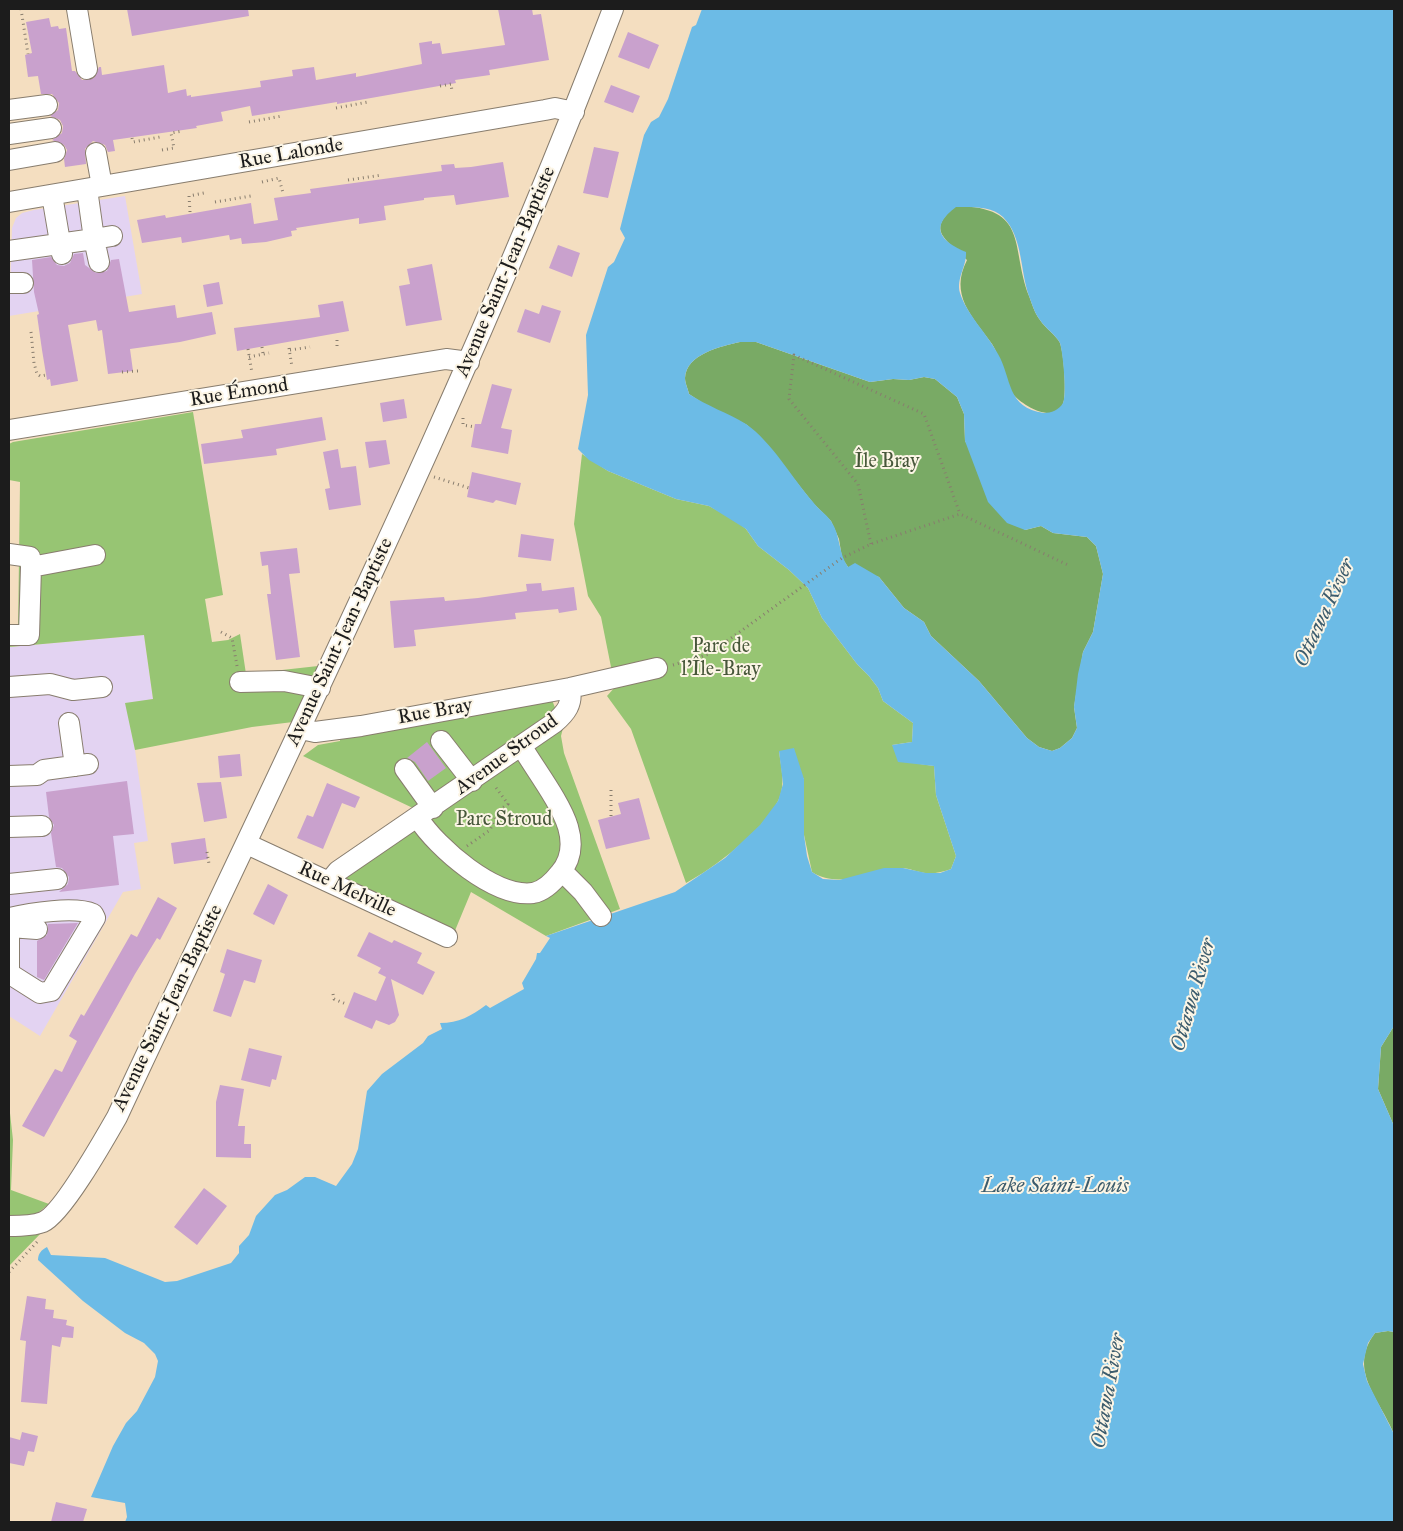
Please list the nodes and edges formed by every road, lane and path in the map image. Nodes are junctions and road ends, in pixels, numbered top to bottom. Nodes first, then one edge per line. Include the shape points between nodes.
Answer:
1 (21, 9) edge
2 (77, 9) edge
3 (613, 9) edge
4 (28, 54) dead end
5 (87, 69) dead end
6 (440, 86) dead end
7 (452, 91) dead end
8 (368, 102) dead end
9 (336, 108) dead end
10 (9, 110) edge
11 (574, 112) junction
12 (264, 114) dead end
13 (282, 116) dead end
14 (265, 119) junction
15 (9, 122) edge
16 (249, 122) dead end
17 (51, 129) junction
18 (183, 131) dead end
19 (9, 134) edge
20 (132, 138) dead end
21 (160, 138) dead end
22 (9, 146) edge
23 (162, 150) dead end
24 (102, 153) dead end
25 (9, 160) edge
26 (382, 175) dead end
27 (348, 180) dead end
28 (262, 182) dead end
29 (100, 187) junction
30 (204, 193) dead end
31 (283, 193) dead end
32 (52, 195) junction
33 (251, 196) dead end
34 (9, 202) edge
35 (215, 202) dead end
36 (190, 212) dead end
37 (103, 238) junction
38 (61, 249) junction
39 (9, 251) edge
40 (99, 262) dead end
41 (31, 332) dead end
42 (337, 340) dead end
43 (262, 347) dead end
44 (310, 347) dead end
45 (248, 349) dead end
46 (337, 350) dead end
47 (269, 353) dead end
48 (263, 354) junction
49 (249, 357) junction
50 (469, 362) junction
51 (138, 371) dead end
52 (122, 372) dead end
53 (293, 373) dead end
54 (46, 375) dead end
55 (253, 379) dead end
56 (463, 418) dead end
57 (475, 427) dead end
58 (9, 430) edge
59 (429, 476) dead end
60 (469, 488) dead end
61 (960, 514) junction
62 (871, 544) junction
63 (9, 554) edge
64 (95, 555) dead end
65 (1068, 565) dead end
66 (31, 567) junction
67 (221, 632) dead end
68 (9, 635) edge
69 (657, 668) joint
70 (240, 682) joint
71 (9, 687) edge
72 (102, 687) dead end
73 (320, 688) junction
74 (570, 688) junction
75 (69, 723) dead end
76 (301, 729) junction
77 (441, 741) dead end
78 (522, 747) junction
79 (405, 769) dead end
80 (9, 776) edge
81 (478, 777) junction
82 (612, 788) dead end
83 (426, 813) junction
84 (611, 816) dead end
85 (42, 826) dead end
86 (9, 827) edge
87 (247, 844) junction
88 (207, 852) dead end
89 (453, 857) junction
90 (209, 864) dead end
91 (562, 871) junction
92 (57, 879) dead end
93 (329, 882) junction
94 (9, 884) edge
95 (601, 916) dead end
96 (9, 921) edge
97 (37, 929) dead end
98 (448, 937) dead end
99 (9, 974) edge
100 (333, 994) dead end
101 (346, 1004) dead end
102 (9, 1226) edge
103 (40, 1239) dead end
104 (9, 1272) edge

1 - 4 path
2 - 5 street
3 - 11 street, Avenue Saint-Jean-Baptiste
6 - 7 path via 451,84
8 - 9 path
10 - 17 street
11 - 29 street, Rue Lalonde via 555,108
11 - 50 street, Avenue Saint-Jean-Baptiste
12 - 14 path
13 - 14 path
14 - 16 path
15 - 17 street
17 - 19 street
17 - 22 street
17 - 25 street
18 - 23 path via 171,133 174,148
20 - 21 path via 133,142
24 - 29 street
26 - 27 path
28 - 31 path via 279,178
29 - 32 street, Rue Lalonde
29 - 37 street
30 - 36 path via 189,196
32 - 34 street, Rue Lalonde
32 - 38 street
33 - 35 path
37 - 38 street
37 - 40 street
38 - 39 street
41 - 54 path via 35,370 40,376
42 - 46 path
43 - 48 path
44 - 53 path via 289,349
45 - 49 path
47 - 48 path
48 - 49 path
49 - 55 path
50 - 58 street, Rue Émond via 446,359
50 - 73 street, Avenue Saint-Jean-Baptiste
51 - 52 path
56 - 57 path via 463,425
59 - 60 path
61 - 62 path
61 - 62 path via 924,414 794,355 789,399 858,484
61 - 65 path
62 - 69 path via 842,558 708,654 692,661
63 - 66 street via 27,555
64 - 66 street
66 - 68 street via 29,635
67 - 70 path via 232,638
69 - 74 street, Rue Bray
70 - 73 street via 284,681
71 - 72 street via 50,684 73,690
73 - 76 street, Avenue Saint-Jean-Baptiste
74 - 76 street, Rue Bray via 326,732
74 - 78 street, Avenue Stroud via 571,700 562,717
75 - 80 street via 82,765 44,770 37,775
76 - 87 street, Avenue Saint-Jean-Baptiste
77 - 81 street
78 - 81 street, Avenue Stroud
78 - 91 street via 568,826 570,852
79 - 83 street
81 - 83 street, Avenue Stroud
81 - 89 path via 508,804 498,812 490,830
82 - 84 path
83 - 89 street via 429,834
83 - 93 street, Avenue Stroud via 338,871
85 - 86 street
87 - 93 street, Rue Melville
87 - 102 street, Avenue Saint-Jean-Baptiste via 157,1035 94,1158 49,1219 35,1224
88 - 90 path
89 - 91 street via 511,891 531,893 544,888
91 - 95 street
92 - 94 street
93 - 98 street, Rue Melville
96 - 97 street
96 - 99 street
96 - 99 street via 36,912 90,913 95,918 51,991 40,993
100 - 101 path via 334,999
103 - 104 path

